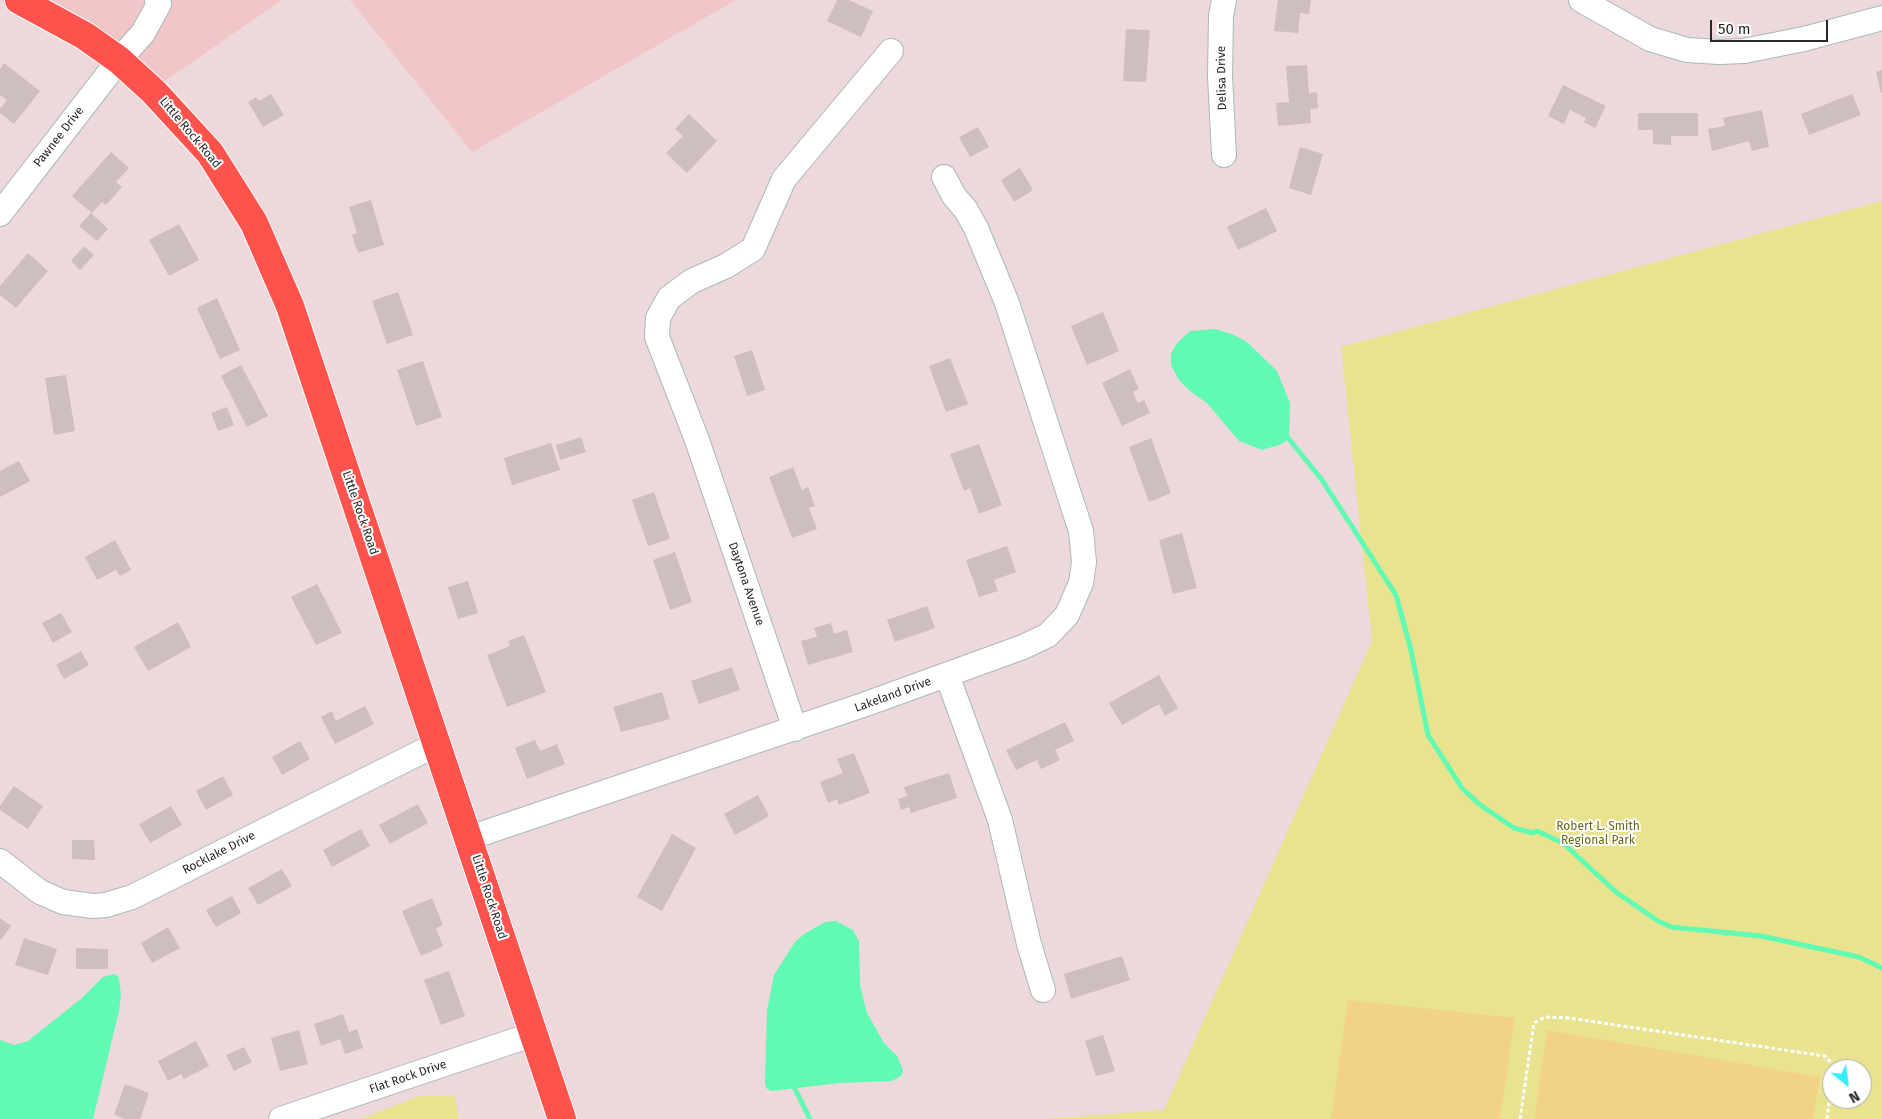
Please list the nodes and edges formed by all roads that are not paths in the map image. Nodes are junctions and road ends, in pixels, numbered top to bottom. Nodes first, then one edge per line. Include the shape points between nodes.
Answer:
1 (20, 0) edge
2 (158, 0) edge
3 (1224, 0) edge
4 (1581, 0) edge
5 (1882, 18) edge
6 (892, 51) dead end
7 (118, 60) junction
8 (1224, 155) dead end
9 (944, 177) dead end
10 (0, 214) edge
11 (947, 675) junction
12 (795, 728) junction
13 (437, 744) junction
14 (469, 838) junction
15 (0, 861) edge
16 (1043, 990) dead end
17 (534, 1034) junction
18 (281, 1119) edge
19 (562, 1119) edge

1 - 7 main road, Little Rock Road via 85,36
2 - 7 street, Pawnee Drive via 159,4 143,33
3 - 8 street, Delisa Drive via 1220,76
4 - 5 street via 1650,39 1686,50 1719,52 1744,51 1804,39
6 - 12 street, Daytona Avenue via 784,179 753,249 726,266 692,281 669,298 658,318 657,337 697,440
7 - 10 street, Pawnee Drive
7 - 13 main road, Little Rock Road via 154,92 210,153 238,195 270,257 290,306
9 - 11 street, Lakeland Drive via 976,228 1007,304 1081,531 1084,562 1081,582 1067,615 1048,635
11 - 12 street, Lakeland Drive
11 - 16 street via 1000,820
12 - 14 street, Lakeland Drive
13 - 14 main road, Little Rock Road
13 - 15 street, Rocklake Drive via 132,897 106,905 63,902 40,892
14 - 17 main road, Little Rock Road
17 - 18 street, Flat Rock Drive
17 - 19 main road, Little Rock Road

